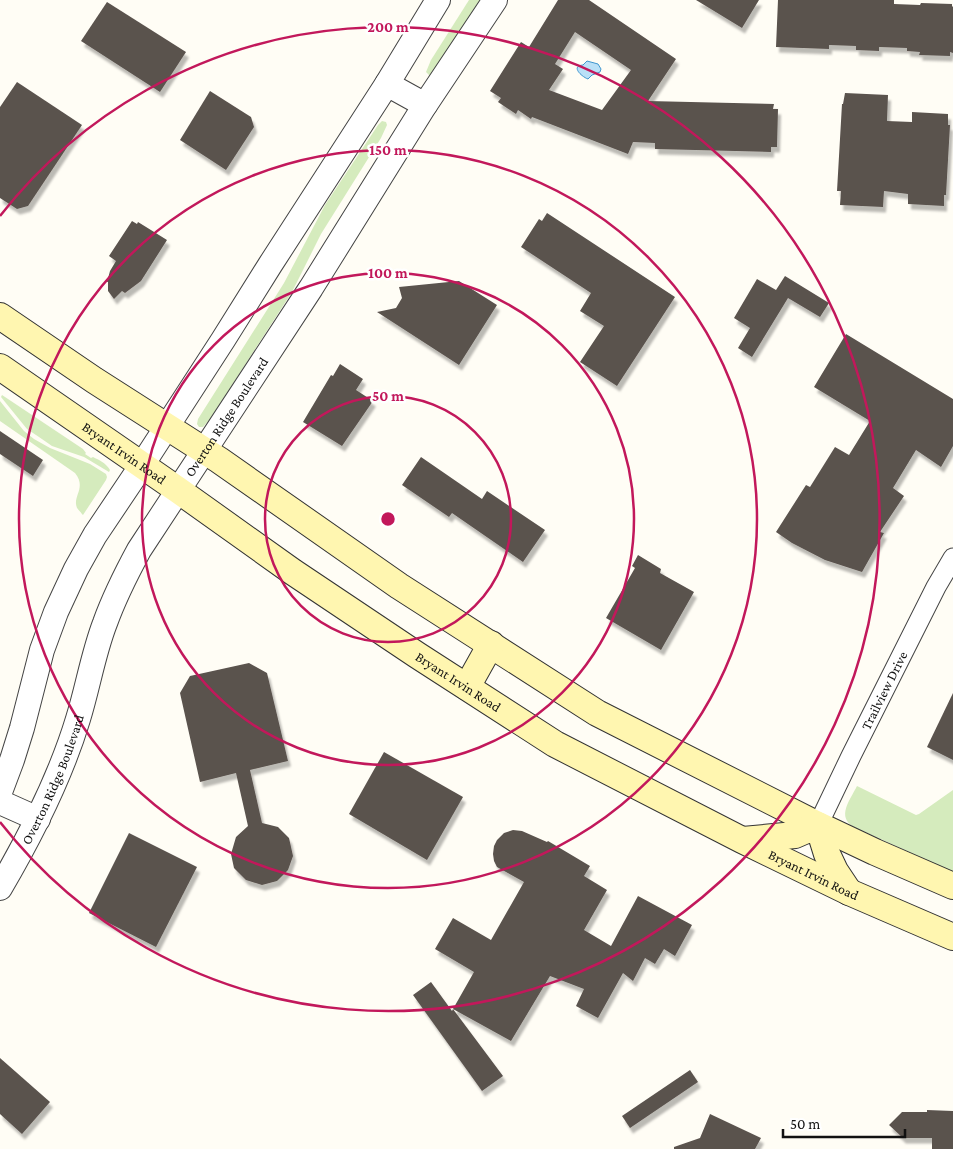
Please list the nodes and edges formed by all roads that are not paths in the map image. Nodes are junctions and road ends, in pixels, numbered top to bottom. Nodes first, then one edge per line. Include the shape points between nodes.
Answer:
1 (438, 0) edge
2 (494, 0) edge
3 (387, 84) junction
4 (425, 105) junction
5 (0, 316) edge
6 (0, 367) edge
7 (167, 426) junction
8 (205, 450) junction
9 (142, 465) junction
10 (178, 490) junction
11 (953, 558) edge
12 (491, 644) junction
13 (467, 687) junction
14 (0, 792) edge
15 (0, 802) edge
16 (38, 819) junction
17 (818, 825) junction
18 (742, 840) junction
19 (0, 888) edge
20 (950, 890) edge
21 (848, 892) junction
22 (953, 937) edge

1 - 3 street
2 - 4 street, Overton Ridge Boulevard
3 - 4 street
3 - 7 street
4 - 8 street, Overton Ridge Boulevard
5 - 7 main road
6 - 9 main road, Bryant Irvin Road
7 - 8 main road
7 - 9 street
8 - 10 street, Overton Ridge Boulevard
8 - 12 main road via 399,586
9 - 10 main road, Bryant Irvin Road
9 - 14 street via 95,535 56,612
10 - 13 main road, Bryant Irvin Road via 293,572
10 - 16 street, Overton Ridge Boulevard via 139,550 118,591 104,624 78,719
11 - 17 street, Trailview Drive
12 - 13 main road
12 - 17 main road via 597,713
13 - 18 main road, Bryant Irvin Road via 555,744
15 - 16 street
16 - 19 street, Overton Ridge Boulevard
17 - 18 main road via 794,835
17 - 20 main road
17 - 21 main road via 827,854
18 - 21 main road, Bryant Irvin Road
21 - 22 main road, Bryant Irvin Road

